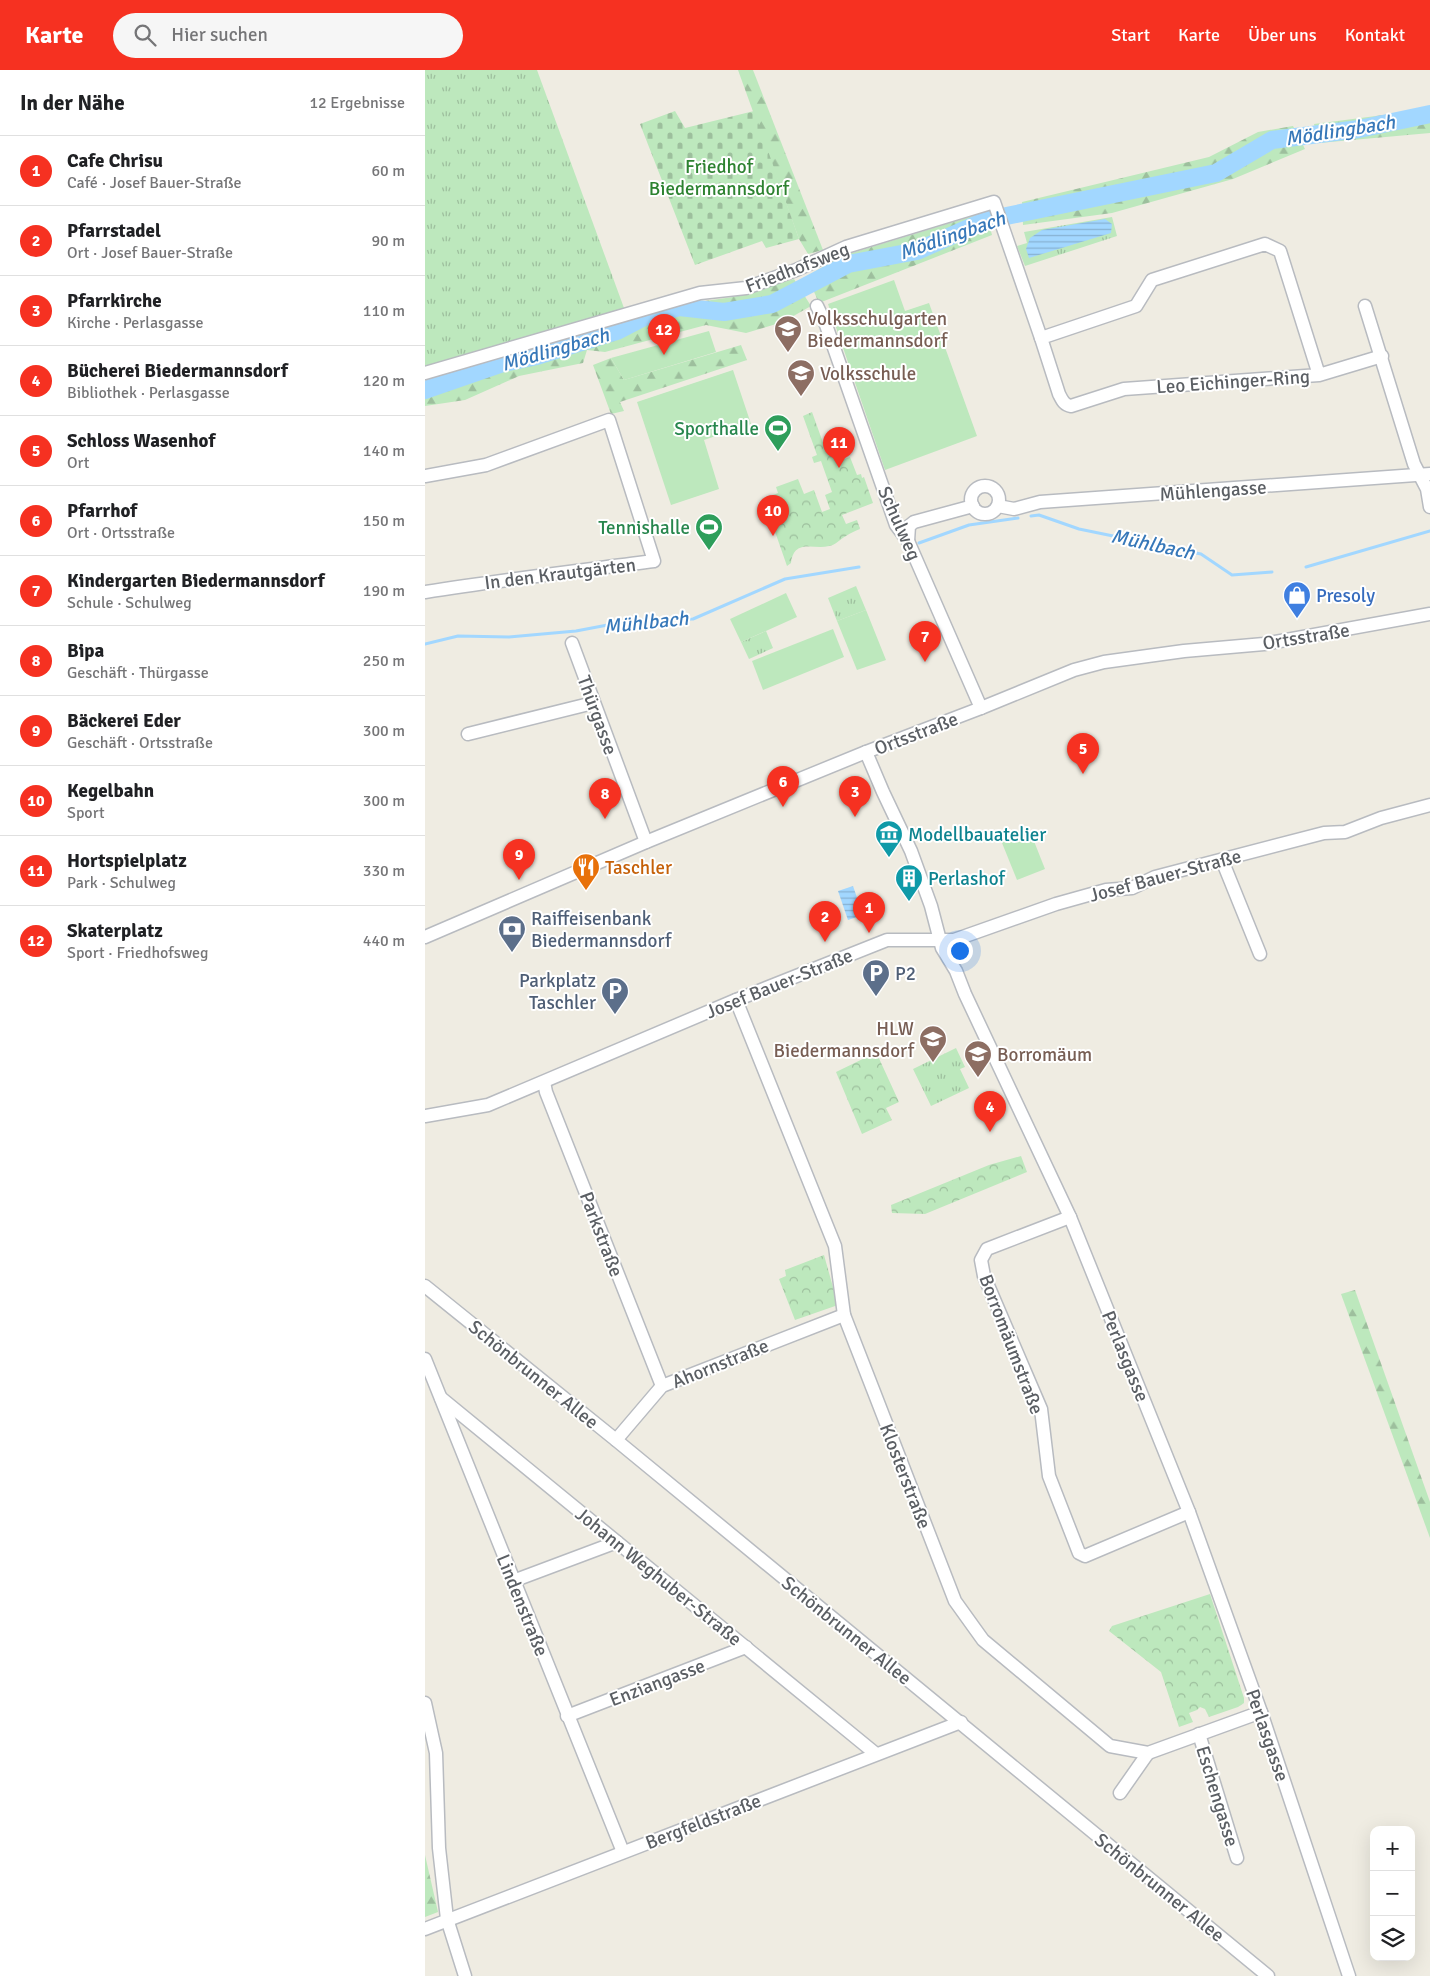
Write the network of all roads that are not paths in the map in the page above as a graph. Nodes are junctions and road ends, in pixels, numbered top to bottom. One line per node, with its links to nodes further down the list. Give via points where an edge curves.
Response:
1 (996, 207): 4 (street, Leo Eichinger-Ring); 6 (street, Friedhofsweg, via 847,247 747,288 700,293)
2 (817, 306): 13 (street, Schulweg, via 896,525)
3 (1365, 306): 5 (street)
4 (1041, 338): 7 (street, Leo Eichinger-Ring, via 1059,394 1067,406 1124,389); 7 (street, Leo Eichinger-Ring, via 1136,306 1152,280 1265,244 1280,251)
5 (1382, 356): 7 (street); 8 (street, via 1414,464)
6 (425, 374)
7 (1319, 375)
8 (1425, 474): 11 (street, Mühlengasse, via 1040,502 1014,509); 12 (street)
9 (425, 476): 14 (street, In den Krautgärten, via 486,464 609,420 654,561)
10 (973, 506): 11 (street, Mühlengasse, via 987,514); 11 (street, via 973,493 984,486 997,492); 13 (street, Mühlengasse, via 914,522 909,526)
11 (998, 506)
12 (1430, 507)
13 (910, 545): 18 (street, Schulweg)
14 (425, 592)
15 (1430, 614): 18 (street, Ortsstraße, via 1264,644 1104,662 1074,670)
16 (573, 643): 17 (street, Thürgasse)
17 (593, 703): 19 (street); 22 (street, Thürgasse)
18 (981, 708): 20 (street, Ortsstraße)
19 (468, 734)
20 (866, 752): 22 (street, Ortsstraße); 25 (street, Perlasgasse, via 911,851)
21 (1430, 805): 23 (street, Josef Bauer-Straße, via 1345,832 1324,833)
22 (646, 842): 24 (street, Ortsstraße)
23 (1222, 860): 25 (street, Josef Bauer-Straße, via 1155,877 1132,888 1106,890 1056,904 954,940); 26 (street)
24 (425, 937)
25 (940, 941): 27 (street, Josef Bauer-Straße, via 887,940); 30 (street, Perlasgasse)
26 (1260, 954)
27 (736, 1000): 28 (street, Josef Bauer-Straße); 32 (street, Klosterstraße, via 835,1246)
28 (544, 1082): 29 (street, Josef Bauer-Straße, via 488,1105); 34 (street, Parkstraße)
29 (425, 1116)
30 (1070, 1217): 37 (street, Perlasgasse); 37 (street, Borromäumstraße, via 987,1250 981,1260 984,1276 1041,1409 1049,1476 1079,1553 1085,1556)
31 (425, 1286): 36 (street, Schönbrunner Allee)
32 (844, 1314): 34 (street, Ahornstraße); 46 (street, Klosterstraße, via 955,1602 983,1640 1110,1746)
33 (425, 1359): 35 (street, Lindenstraße)
34 (662, 1386): 36 (street, Ahornstraße)
35 (441, 1398): 38 (street, Johann Weghuber-Straße); 39 (street, Lindenstraße)
36 (616, 1440): 44 (street, Schönbrunner Allee)
37 (1189, 1512): 42 (street, Perlasgasse)
38 (617, 1542): 39 (street); 40 (street, Johann Weghuber-Straße)
39 (513, 1580): 43 (street, Lindenstraße)
40 (746, 1648): 43 (street, Enziangasse); 47 (street, Johann Weghuber-Straße)
41 (425, 1703): 51 (street, via 436,1752 439,1848)
42 (1261, 1712): 45 (street); 55 (street, Perlasgasse)
43 (567, 1716): 49 (street, Lindenstraße)
44 (961, 1722): 47 (street, Bergfeldstraße); 54 (street, Schönbrunner Allee)
45 (1199, 1734): 46 (street); 50 (street, Eschengasse)
46 (1148, 1753): 48 (street)
47 (876, 1754): 49 (street, Bergfeldstraße)
48 (1120, 1793)
49 (623, 1852): 51 (street, Bergfeldstraße)
50 (1237, 1858)
51 (447, 1920): 52 (street, Bergfeldstraße); 53 (street)
52 (425, 1929)
53 (465, 1976)
54 (1268, 1976)
55 (1349, 1976)

